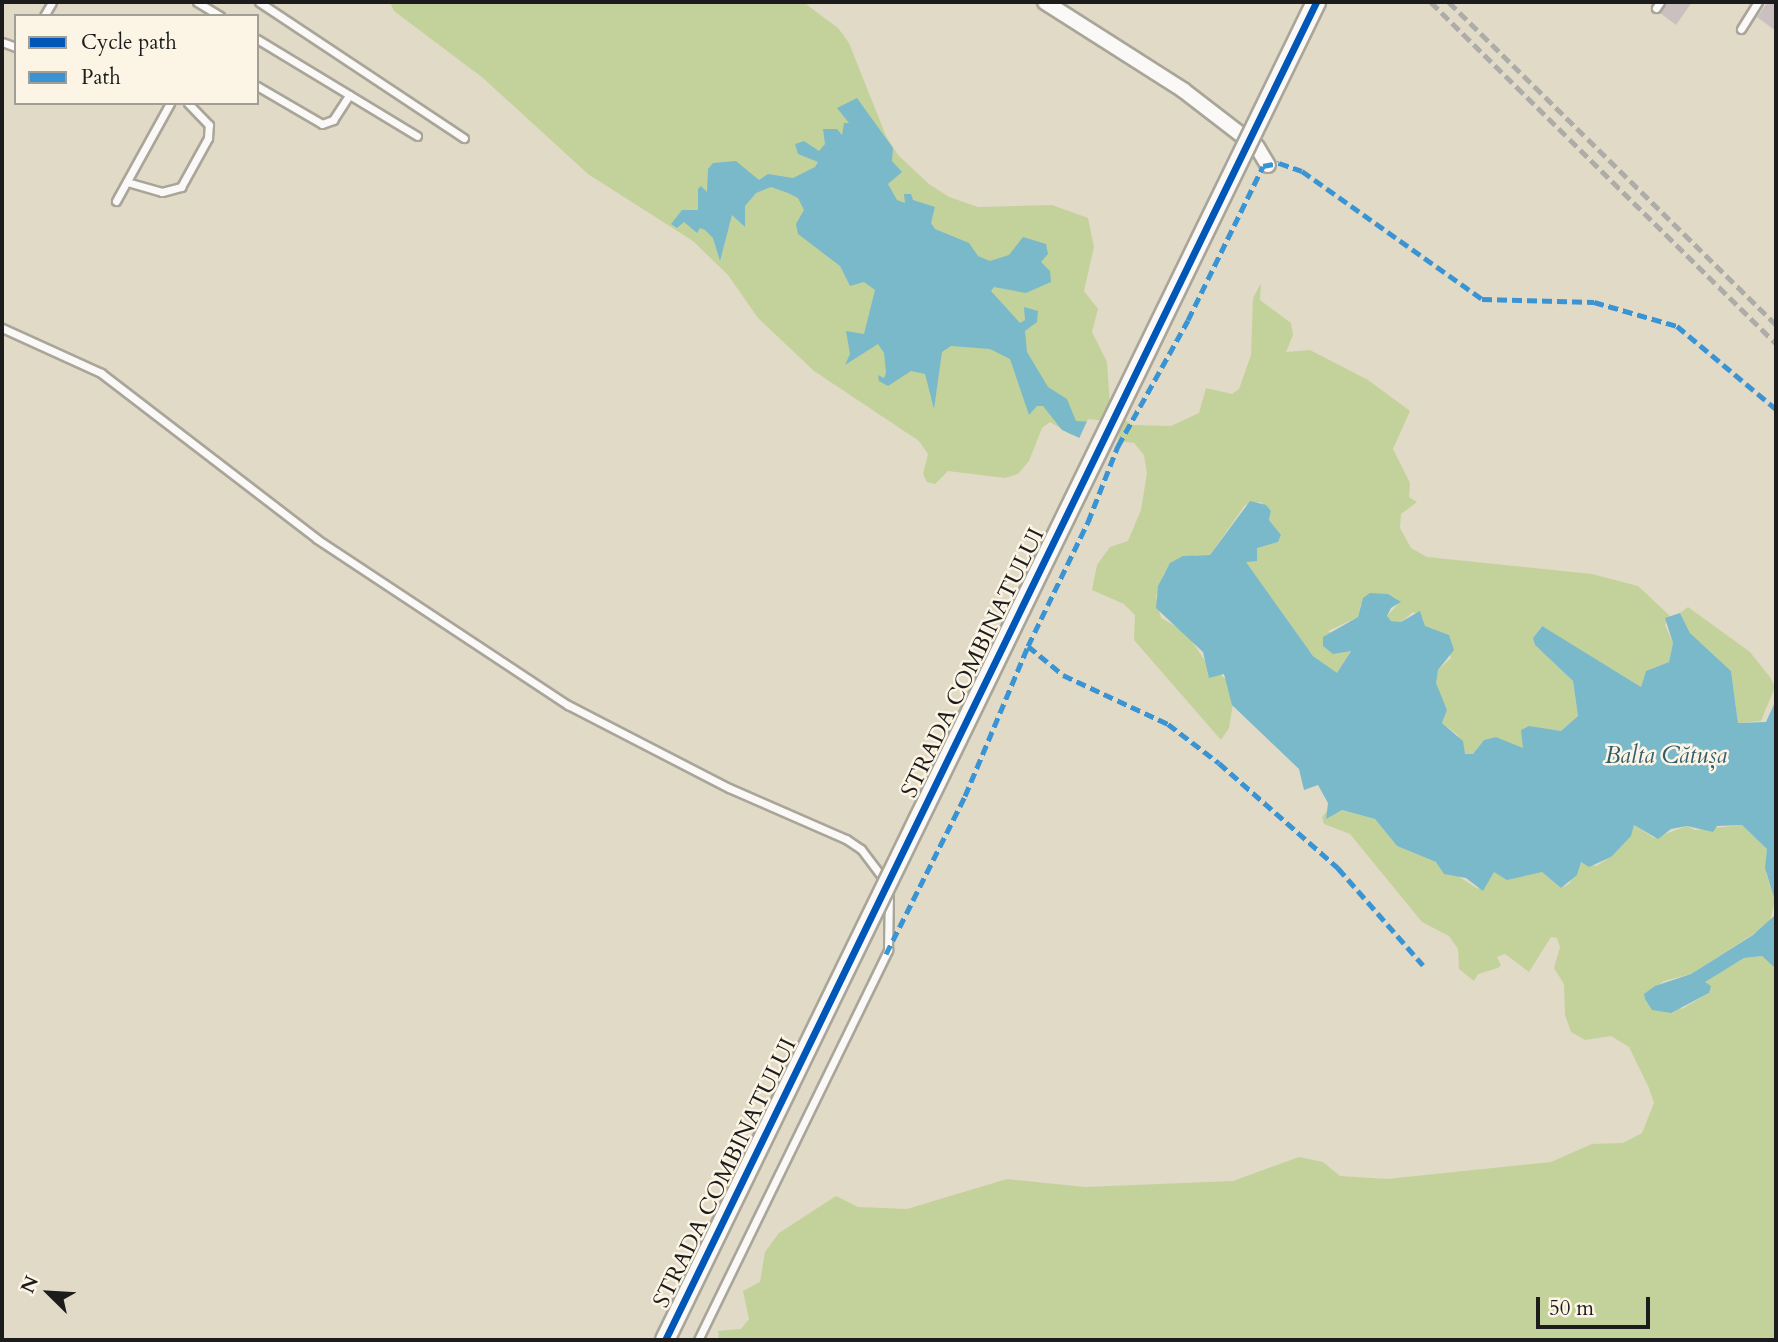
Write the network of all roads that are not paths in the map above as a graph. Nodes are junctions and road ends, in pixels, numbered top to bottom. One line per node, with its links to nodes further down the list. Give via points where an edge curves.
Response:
1 (197, 2): 6 (lane)
2 (260, 2): 14 (lane)
3 (1045, 2): 15 (street, via 1183,90 1257,147)
4 (1316, 2): 19 (street, STRADA COMBINATULUI, bridge)
5 (1758, 2): 7 (lane)
6 (216, 14)
7 (1741, 29)
8 (259, 40): 10 (lane)
9 (259, 87): 10 (lane, via 322,124 333,120)
10 (349, 95): 13 (lane)
11 (169, 105): 16 (lane)
12 (190, 105): 16 (lane, via 209,125 208,138 181,187 162,192)
13 (416, 136)
14 (464, 138)
15 (1268, 165)
16 (127, 182): 17 (lane)
17 (116, 201)
18 (2, 328): 20 (lane, via 101,373 317,539 568,705 729,788 846,839 890,887 888,950)
19 (665, 1340)
20 (698, 1340)

